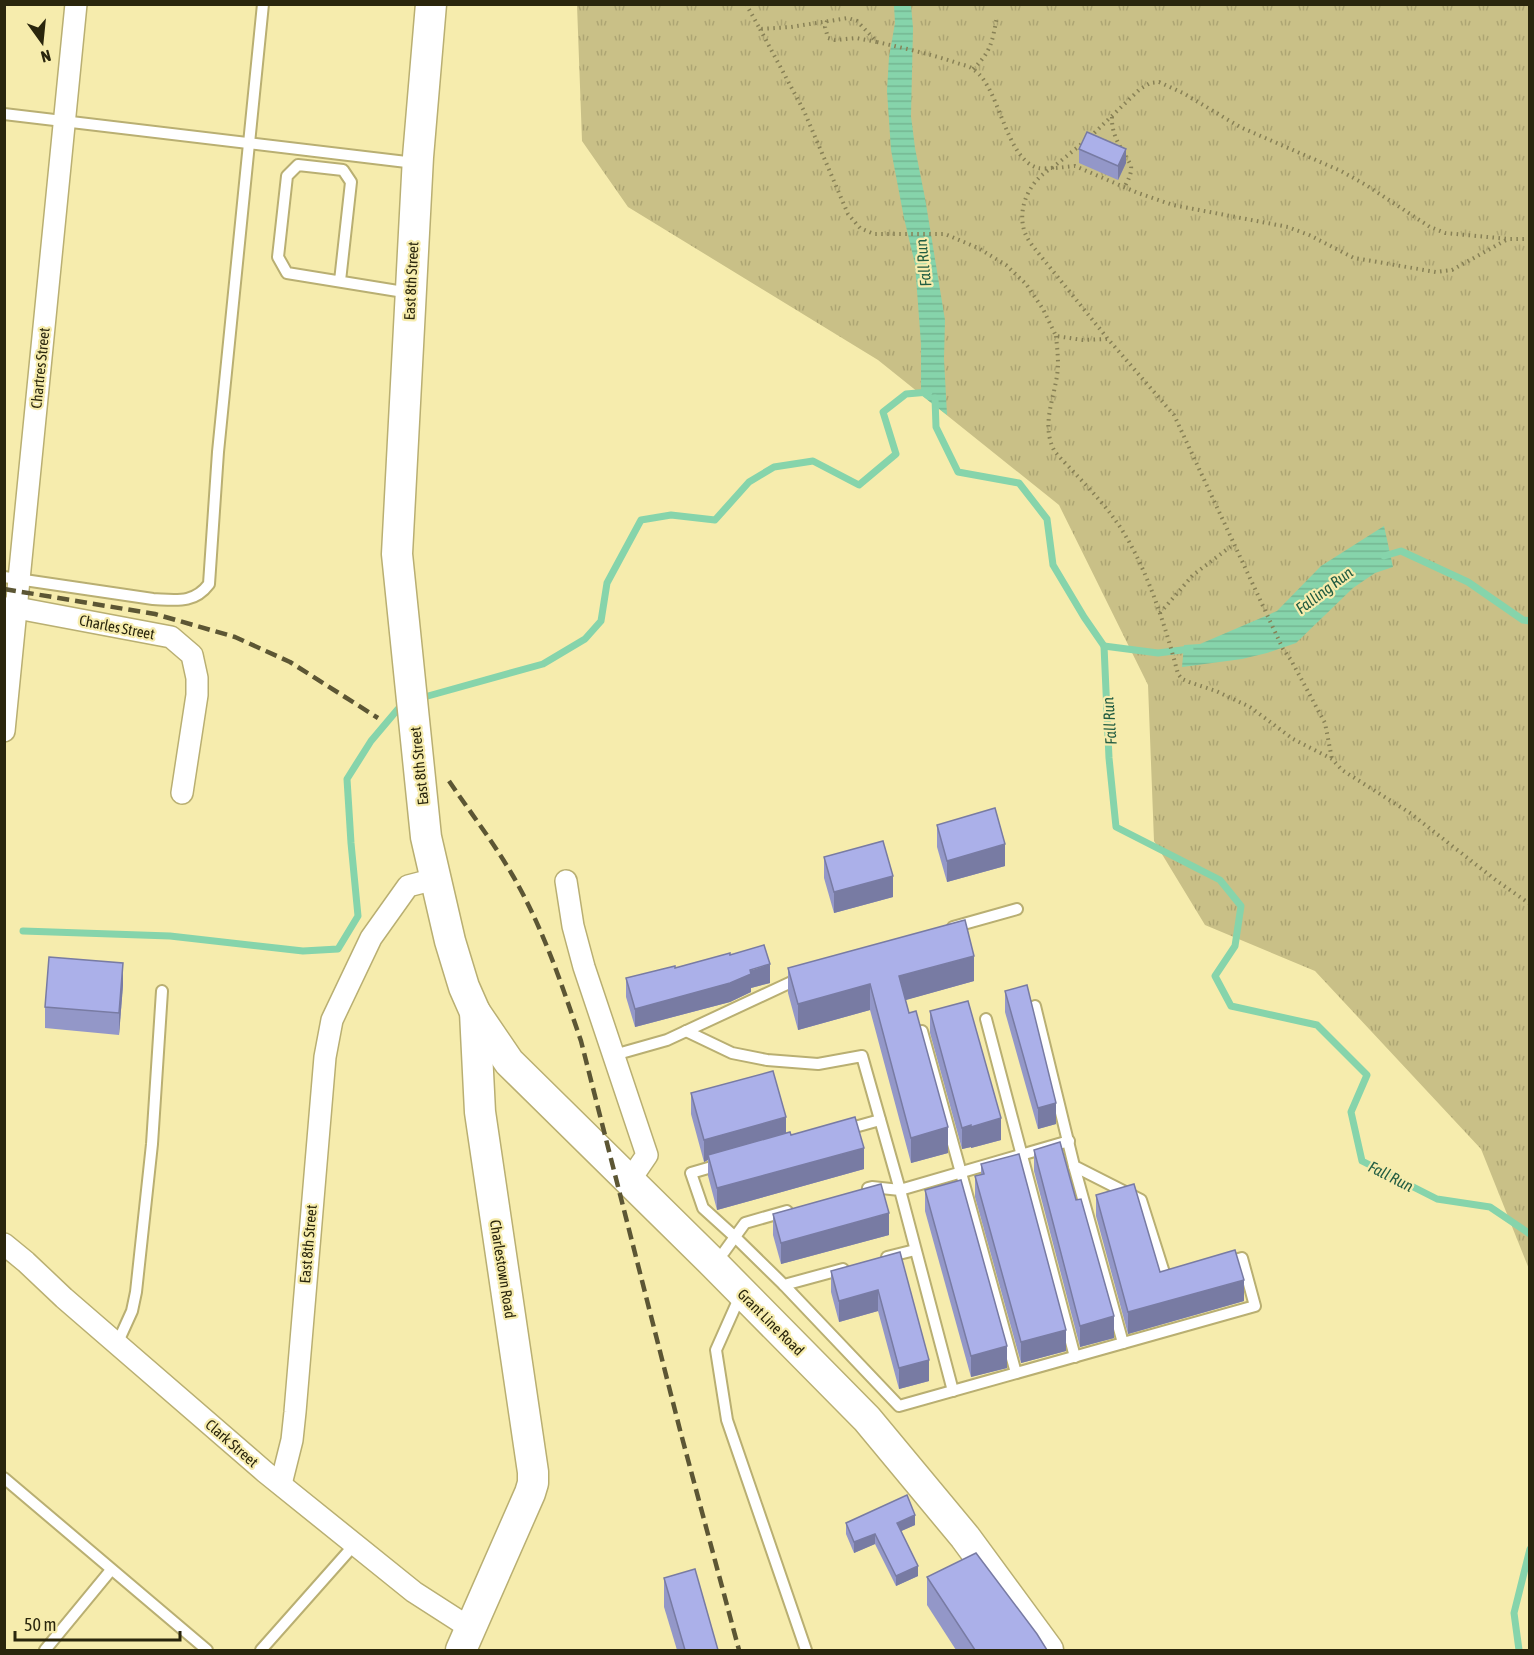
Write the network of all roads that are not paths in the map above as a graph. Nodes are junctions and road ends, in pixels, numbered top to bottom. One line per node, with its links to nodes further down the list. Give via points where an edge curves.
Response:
1 (76, 4): 5 (street, Chartres Street)
2 (263, 4): 6 (lane)
3 (431, 4): 7 (street, East 8th Street)
4 (4, 114): 5 (lane)
5 (65, 122): 6 (lane); 10 (street, Chartres Street)
6 (250, 142): 7 (lane); 10 (lane, via 218,452 209,584 191,599 172,600)
7 (417, 163): 9 (street, East 8th Street)
8 (340, 281): 8 (lane, via 287,273 278,257 287,176 298,165 343,170 351,182); 9 (lane)
9 (410, 293): 14 (street, East 8th Street, via 397,554 426,837)
10 (12, 578): 11 (street, Chartres Street)
11 (11, 608): 12 (street, Chartres Street); 13 (street, Charles Street, via 171,637 192,655 197,695)
12 (4, 731)
13 (182, 793)
14 (435, 879): 21 (street, Charlestown Road, via 459,972); 53 (street, East 8th Street, via 408,886 371,938 332,1020 325,1057 292,1440)
15 (566, 881): 25 (street, via 584,967)
16 (1017, 909): 17 (lane)
17 (938, 931)
18 (812, 973): 23 (lane)
19 (162, 991): 48 (lane, via 152,1144 136,1292)
20 (1035, 1006): 28 (lane)
21 (475, 1012): 33 (street, Grant Line Road, via 509,1062); 56 (street, Charlestown Road, via 480,1112 533,1483)
22 (986, 1019): 29 (lane)
23 (686, 1031): 25 (lane); 26 (lane, via 732,1053 767,1060 818,1064 862,1056)
24 (922, 1031): 32 (lane)
25 (614, 1055): 33 (street, via 647,1155)
26 (880, 1120): 27 (lane); 35 (lane)
27 (835, 1132)
28 (1069, 1141): 29 (lane); 31 (lane)
29 (1021, 1155): 32 (lane); 49 (lane)
30 (735, 1160): 37 (lane, via 690,1173 703,1209)
31 (1074, 1166): 44 (lane, via 1141,1200 1166,1279); 47 (lane)
32 (960, 1172): 35 (lane); 50 (lane)
33 (630, 1180): 41 (street, Grant Line Road)
34 (861, 1190): 35 (lane)
35 (900, 1190): 39 (lane)
36 (798, 1208): 37 (lane, via 745,1223)
37 (735, 1237): 41 (lane); 45 (lane)
38 (4, 1244): 48 (street, Clark Street)
39 (915, 1250): 40 (lane); 51 (lane)
40 (872, 1261)
41 (713, 1263): 46 (street, Grant Line Road)
42 (850, 1267): 45 (lane)
43 (1209, 1267): 47 (lane, via 1242,1258 1255,1306)
44 (1176, 1276)
45 (784, 1285): 51 (lane, via 899,1406)
46 (742, 1293): 60 (lane, via 716,1350 727,1420); 61 (street, Grant Line Road, via 867,1419 988,1567)
47 (1123, 1343): 49 (lane)
48 (117, 1344): 53 (street, Clark Street)
49 (1075, 1357): 50 (lane)
50 (1016, 1373): 51 (lane)
51 (953, 1391)
52 (4, 1478): 55 (lane)
53 (281, 1484): 54 (street, Clark Street)
54 (355, 1544): 56 (street, Clark Street); 59 (lane)
55 (111, 1570): 57 (lane); 58 (lane)
56 (466, 1639)
57 (45, 1650)
58 (207, 1650)
59 (261, 1650)
60 (806, 1650)
61 (1048, 1650)

